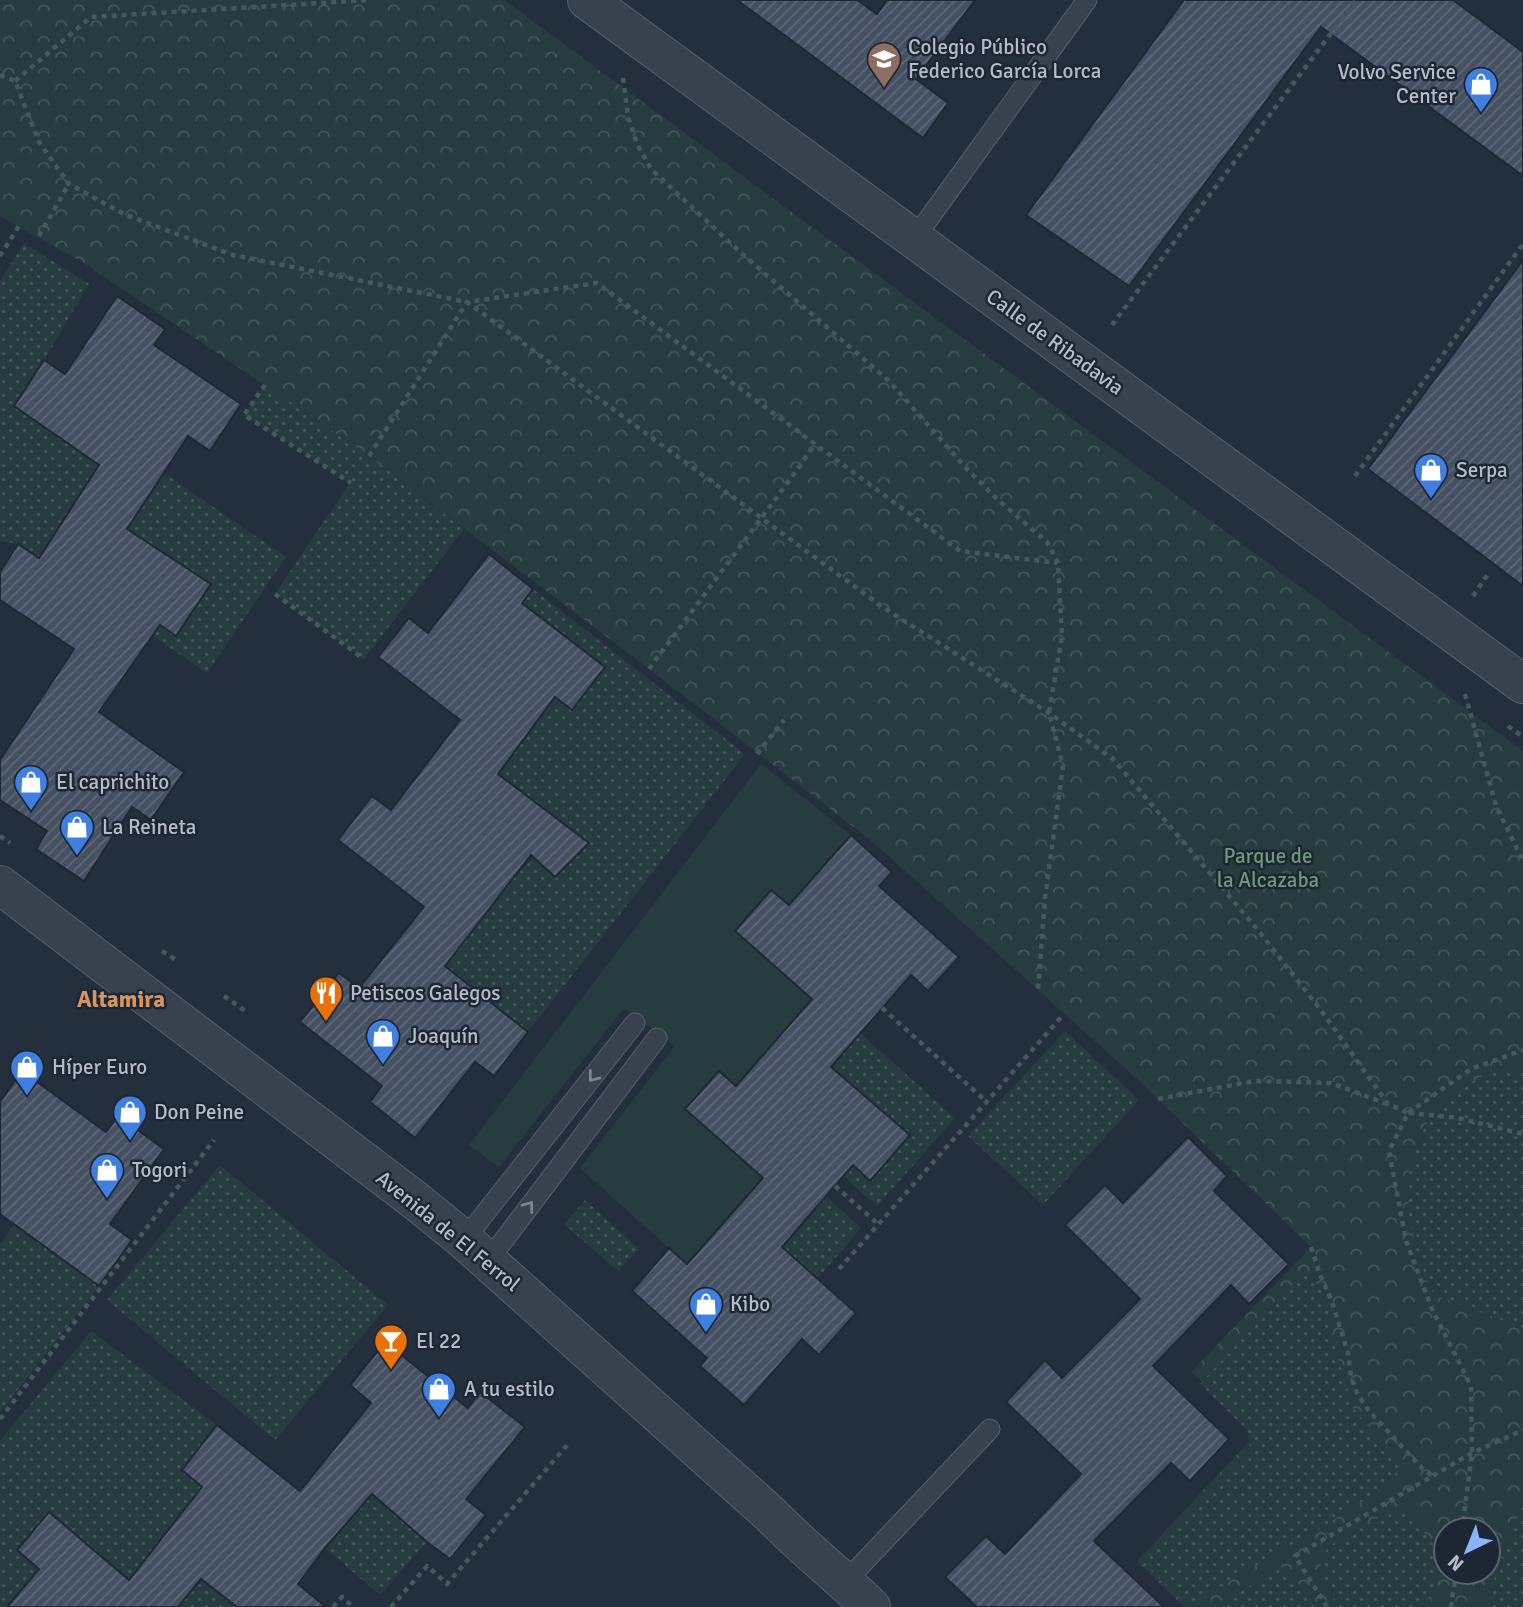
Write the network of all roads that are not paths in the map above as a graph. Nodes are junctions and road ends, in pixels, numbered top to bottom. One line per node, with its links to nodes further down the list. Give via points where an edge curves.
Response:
1 (587, 0): 3 (street, Calle de Ribadavia)
2 (1087, 0): 3 (lane)
3 (914, 239): 4 (street, Calle de Ribadavia)
4 (1523, 684)
5 (0, 885): 8 (street, Avenida de El Ferrol)
6 (635, 1023): 8 (lane, one-way to 8)
7 (657, 1038): 8 (lane, one-way to 7)
8 (476, 1251): 10 (street, Avenida de El Ferrol)
9 (990, 1429): 10 (lane)
10 (858, 1594)

